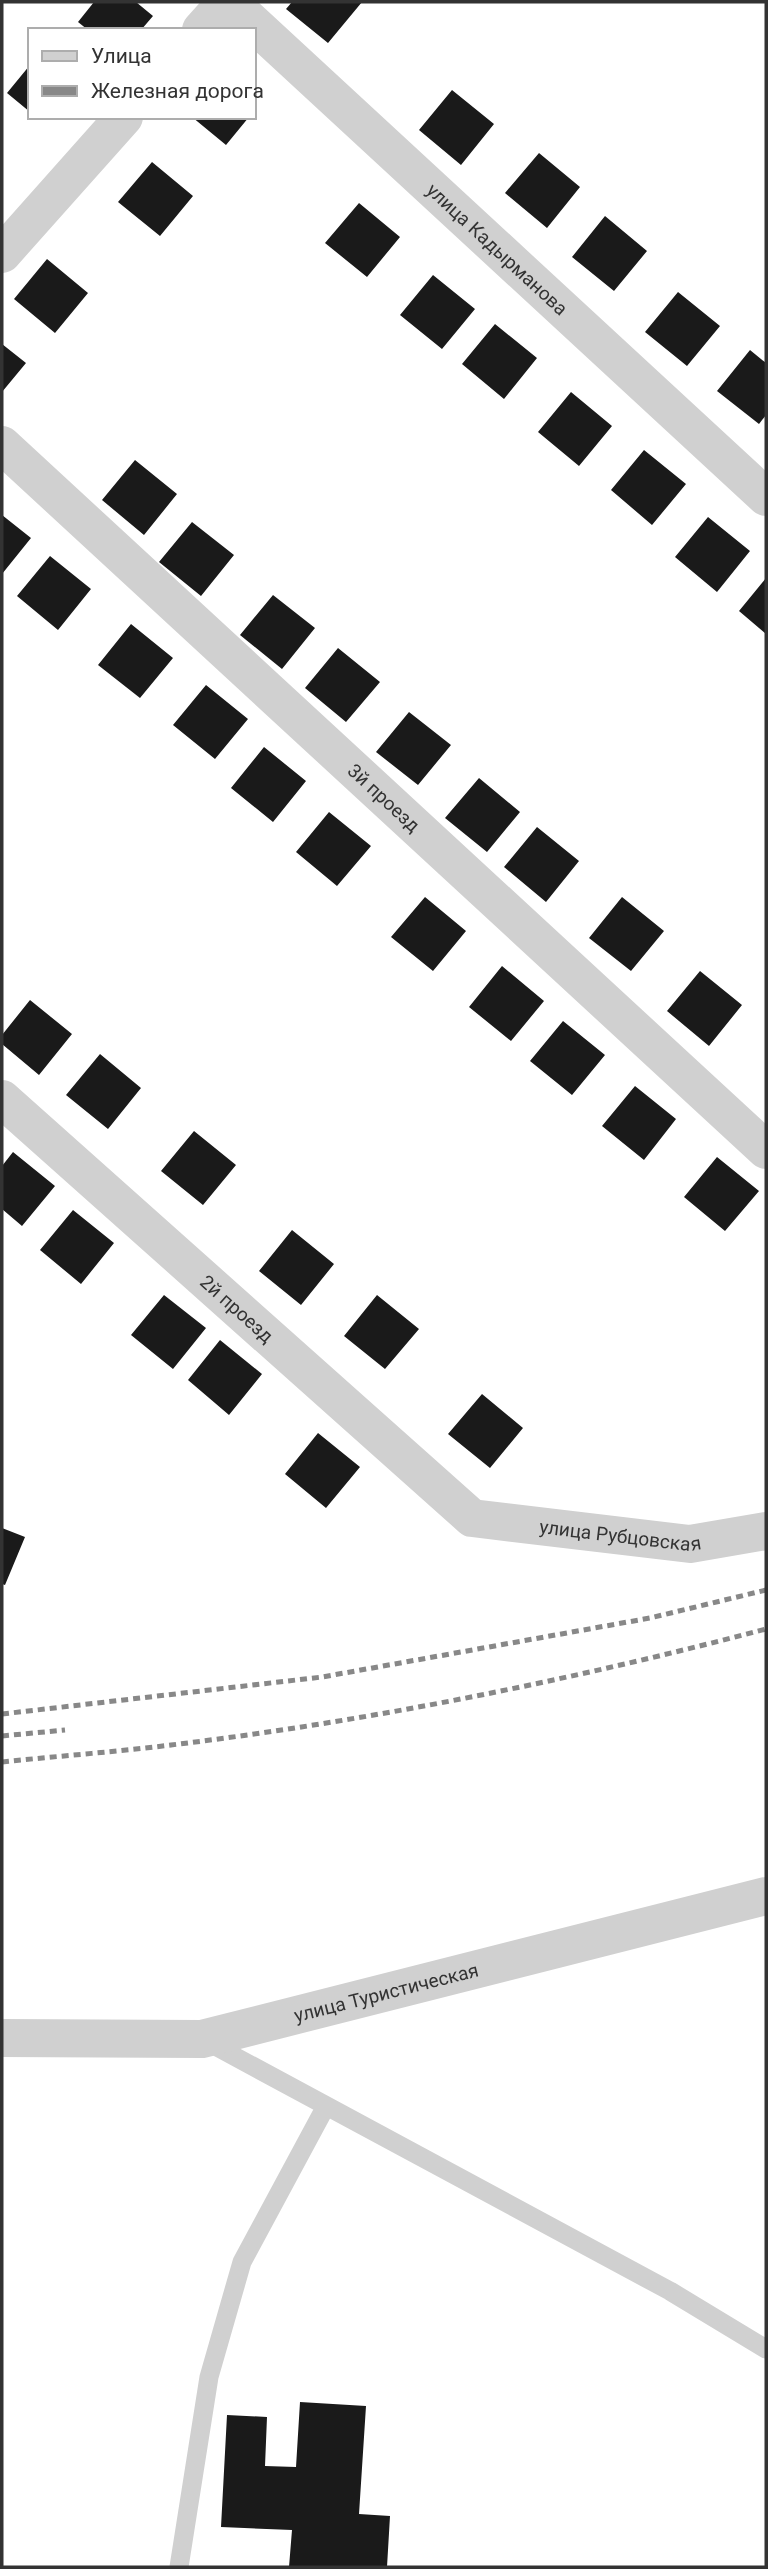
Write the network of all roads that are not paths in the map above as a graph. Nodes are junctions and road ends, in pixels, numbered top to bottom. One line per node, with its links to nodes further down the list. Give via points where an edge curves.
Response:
1 (228, 2): 2 (street); 6 (street, улица Кадырманова)
2 (203, 28)
3 (122, 119): 4 (street)
4 (2, 254)
5 (2, 445): 8 (street, 3й проезд)
6 (766, 497)
7 (2, 1099): 9 (street, 2й проезд)
8 (766, 1150)
9 (472, 1518): 10 (street, улица Рубцовская, via 690,1545)
10 (766, 1531)
11 (766, 1896): 13 (street, улица Туристическая)
12 (2, 2038): 13 (street, улица Туристическая)
13 (202, 2039): 14 (lane)
14 (326, 2106): 15 (lane, via 670,2291); 16 (lane, via 242,2262 209,2377)
15 (766, 2349)
16 (179, 2567)

